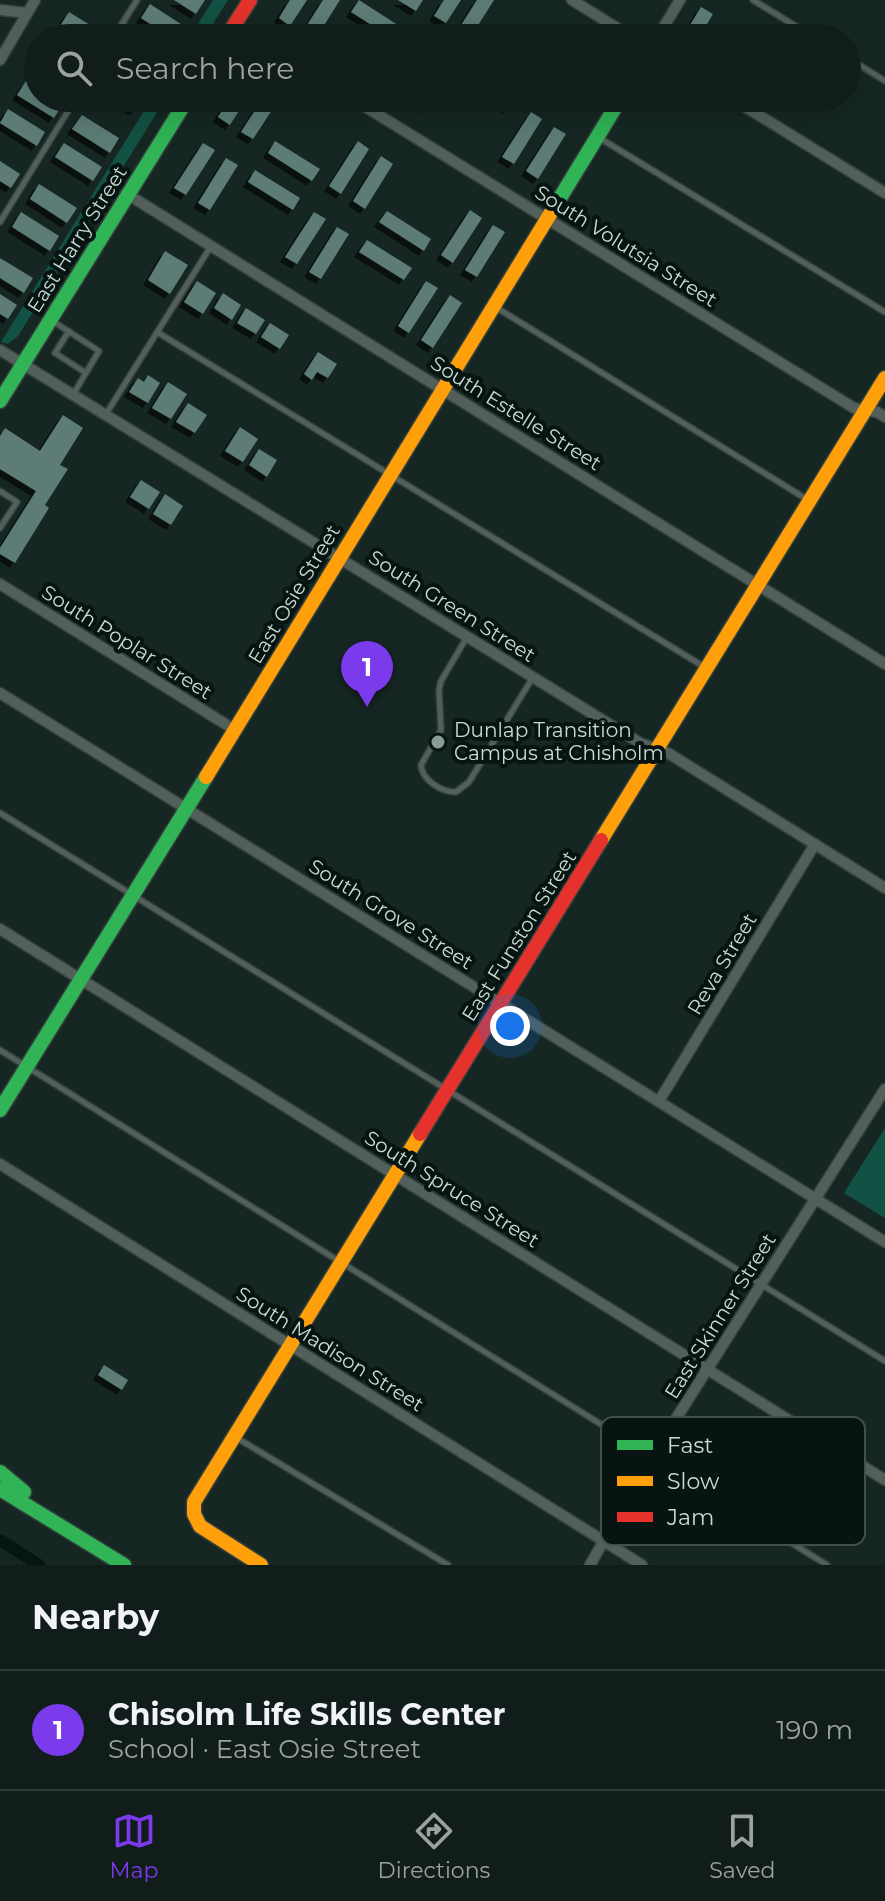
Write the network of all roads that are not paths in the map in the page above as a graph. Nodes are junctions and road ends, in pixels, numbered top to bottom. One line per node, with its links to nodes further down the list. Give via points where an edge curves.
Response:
1 (35, 0): 8 (street)
2 (137, 0): 9 (lane)
3 (250, 0): 10 (main road)
4 (572, 0): 11 (street)
5 (680, 0): 12 (street)
6 (753, 0): 13 (lane)
7 (0, 10): 8 (street)
8 (27, 13): 14 (street)
9 (122, 24)
10 (235, 24)
11 (611, 24)
12 (665, 24)
13 (792, 24)
14 (0, 60)
15 (861, 66): 16 (lane)
16 (885, 81)
17 (67, 112): 26 (lane)
18 (179, 112): 24 (main road, East Harry Street)
19 (374, 112): 25 (street, South Volutsia Street)
20 (612, 112): 22 (main road, East Osie Street)
21 (754, 112): 23 (street)
22 (597, 136): 25 (main road, East Osie Street); 29 (lane)
23 (885, 193)
24 (127, 194): 27 (street, South Estelle Street); 30 (main road, East Harry Street)
25 (547, 219): 28 (main road, East Osie Street); 40 (street, South Volutsia Street)
26 (0, 222)
27 (211, 245): 32 (lane); 37 (street, South Estelle Street)
28 (493, 306): 37 (main road, East Osie Street); 45 (lane)
29 (885, 312)
30 (50, 319): 31 (lane); 34 (main road, East Harry Street)
31 (69, 331): 35 (lane, via 99,351); 35 (lane, via 55,353)
32 (157, 332): 41 (lane); 43 (lane)
33 (0, 350): 34 (street, South Green Street)
34 (23, 364): 38 (street, South Green Street); 39 (main road, East Harry Street)
35 (86, 373): 38 (lane)
36 (885, 378): 40 (main road, East Funston Street)
37 (442, 389): 43 (main road, East Osie Street); 49 (street, South Estelle Street)
38 (73, 395): 41 (street, South Green Street)
39 (0, 401)
40 (865, 410): 42 (street, South Volutsia Street); 45 (main road, East Funston Street)
41 (106, 415): 47 (street, South Green Street)
42 (885, 417)
43 (390, 475): 47 (main road, East Osie Street); 52 (lane)
44 (0, 491): 46 (lane, via 17,502)
45 (809, 500): 49 (main road, East Funston Street)
46 (0, 528)
47 (340, 557): 50 (street, South Green Street); 55 (main road, East Osie Street)
48 (0, 584): 55 (street, South Poplar Street)
49 (758, 584): 51 (street, South Estelle Street); 52 (main road, East Funston Street)
50 (467, 637): 53 (street, South Green Street); 53 (lane, via 441,681 441,730 421,765 425,777 443,790 456,792 469,782)
51 (885, 664)
52 (706, 668): 56 (main road, East Funston Street)
53 (533, 677): 56 (street, South Green Street)
54 (0, 693): 57 (street, South Grove Street)
55 (235, 730): 57 (main road, East Osie Street)
56 (657, 749): 59 (street, South Green Street); 64 (main road, East Funston Street)
57 (186, 808): 61 (main road, East Osie Street); 64 (street, South Grove Street)
58 (0, 813): 61 (lane)
59 (815, 844): 60 (street, South Green Street); 69 (street, Reva Street)
60 (885, 888)
61 (132, 895): 63 (main road, East Osie Street); 68 (lane)
62 (0, 929): 63 (street, South Spruce Street)
63 (81, 979): 66 (main road, East Osie Street); 72 (street, South Spruce Street)
64 (501, 1004): 68 (main road, East Funston Street); 69 (street, South Grove Street)
65 (0, 1050): 66 (lane)
66 (27, 1067): 70 (main road, East Osie Street); 75 (lane)
67 (885, 1089): 73 (street, East Skinner Street)
68 (447, 1090): 72 (main road, East Funston Street); 76 (lane)
69 (659, 1101): 73 (street, South Grove Street)
70 (0, 1110)
71 (0, 1164): 77 (street, South Madison Street)
72 (395, 1174): 75 (main road, East Funston Street); 79 (street, South Spruce Street)
73 (815, 1198): 74 (street, South Grove Street); 76 (street, East Skinner Street)
74 (885, 1242)
75 (340, 1263): 77 (main road, East Funston Street); 82 (lane)
76 (761, 1285): 78 (lane); 79 (street, East Skinner Street)
77 (289, 1345): 83 (main road, East Funston Street); 88 (street, South Madison Street)
78 (885, 1361)
79 (709, 1370): 80 (street, East Skinner Street); 81 (street, South Spruce Street)
80 (678, 1417)
81 (784, 1417)
82 (601, 1427)
83 (235, 1436): 94 (main road, East Funston Street, via 194,1502 195,1518); 95 (lane)
84 (865, 1468): 86 (street, South Spruce Street)
85 (0, 1472): 89 (main road)
86 (885, 1480)
87 (0, 1489): 89 (main road)
88 (601, 1540)
89 (89, 1543): 93 (main road)
90 (602, 1545): 96 (street, East Skinner Street)
91 (609, 1545): 97 (street, South Madison Street)
92 (794, 1545): 98 (lane)
93 (124, 1565)
94 (261, 1565)
95 (448, 1565)
96 (590, 1565)
97 (642, 1565)
98 (827, 1565)

